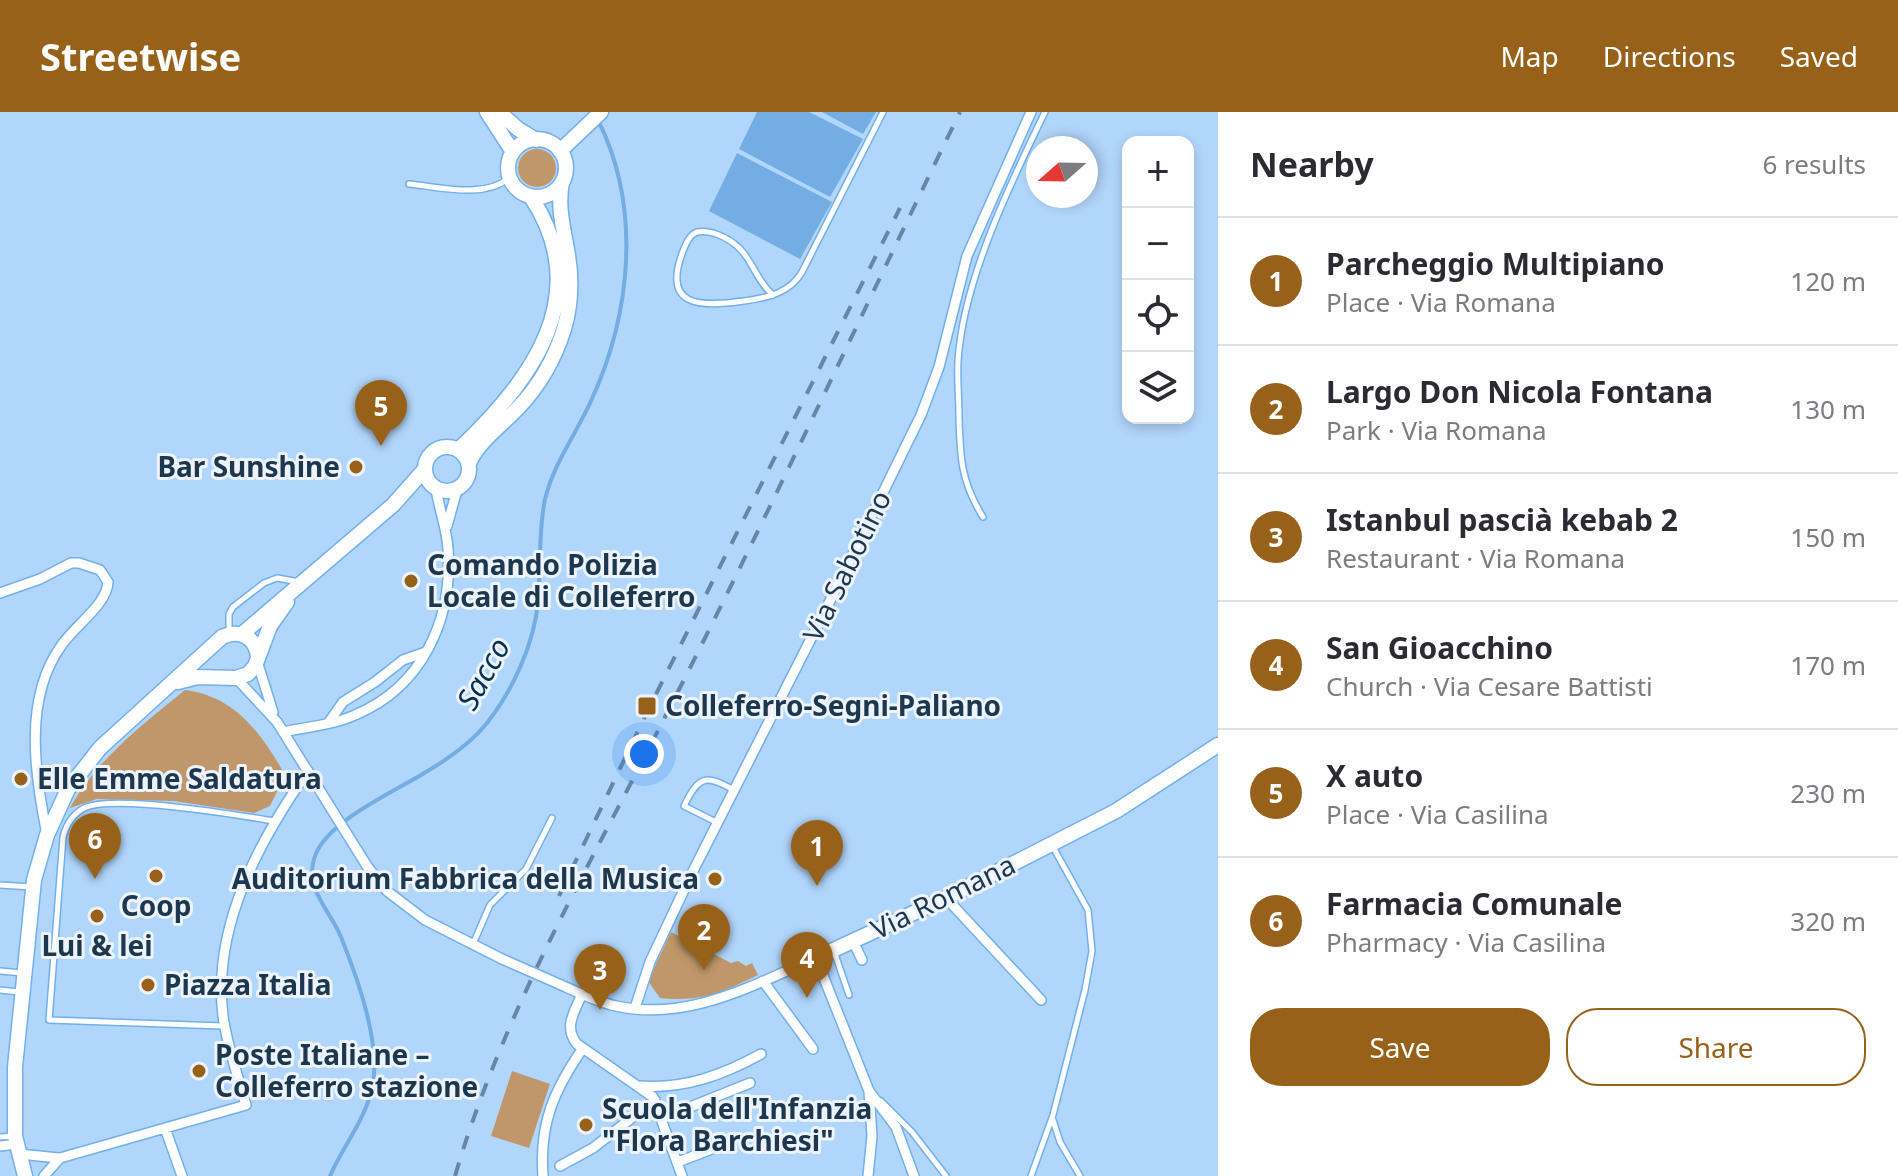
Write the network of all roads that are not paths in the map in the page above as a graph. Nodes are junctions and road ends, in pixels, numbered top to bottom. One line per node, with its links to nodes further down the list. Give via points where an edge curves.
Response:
1 (487, 112): 9 (main road)
2 (499, 112): 7 (main road)
3 (601, 112): 8 (main road)
4 (883, 112): 14 (lane, via 799,278)
5 (1031, 112): 36 (street, Via Sabotino, via 967,256 925,407)
6 (1045, 112): 21 (lane, via 979,264 960,344 961,464)
7 (536, 140): 8 (main road); 9 (main road)
8 (560, 151): 11 (main road, via 565,166)
9 (513, 152): 10 (main road)
10 (509, 178): 12 (lane, via 484,189); 13 (main road)
11 (562, 182): 13 (main road, via 549,195); 16 (main road, via 559,208 571,289 563,333 534,389)
12 (409, 184)
13 (531, 197): 15 (main road, via 555,255 549,330 515,389)
14 (773, 295): 14 (lane, via 715,304 683,296 676,273 690,237 703,232 735,244)
15 (458, 450): 16 (main road); 17 (main road, via 436,450)
16 (469, 463): 19 (main road, via 466,481)
17 (425, 469): 18 (main road); 20 (main road)
18 (434, 487): 19 (main road); 20 (main road); 22 (street)
19 (457, 490): 22 (street)
20 (393, 505): 23 (main road)
21 (983, 517)
22 (446, 530): 27 (street, via 447,594)
23 (304, 579): 25 (main road); 25 (lane, via 264,583 230,611); 28 (main road, via 274,620)
24 (0, 593): 40 (street, via 71,563 100,570 108,582 104,597 55,655 42,691 36,764)
25 (235, 634): 26 (main road, via 222,637); 28 (main road, via 254,644)
26 (215, 646): 29 (main road, via 215,664); 30 (main road)
27 (426, 652): 32 (street, via 403,660 343,702); 32 (street, via 396,691 358,714)
28 (257, 659): 29 (main road, via 248,674); 31 (street)
29 (232, 677): 30 (main road, via 192,678); 31 (street)
30 (169, 686): 40 (main road, via 92,757 68,789)
31 (277, 722): 33 (street, Via Romana)
32 (329, 722): 33 (street)
33 (283, 732): 35 (street, Via Romana)
34 (1218, 745): 41 (main road, Via Romana, via 1126,805)
35 (308, 771): 38 (street); 46 (street, Via Romana, via 381,885 432,924)
36 (735, 791): 39 (street, Via Sabotino); 39 (lane, via 709,779 695,785 688,797 684,806)
37 (552, 818): 46 (lane, via 526,869 490,905)
38 (274, 821): 59 (street, via 232,920 223,982); 59 (lane, via 102,804 76,813 63,837 49,1020)
39 (718, 823): 58 (street, Via Sabotino, via 653,955)
40 (47, 835): 43 (main road)
41 (1052, 844): 44 (main road, Via Romana); 67 (lane, via 1088,910 1092,942)
42 (0, 885): 43 (lane)
43 (33, 887): 51 (main road)
44 (946, 898): 45 (main road, Via Romana); 57 (street)
45 (853, 941): 47 (main road, Via Romana); 49 (street)
46 (473, 945): 55 (street, Via Romana, bridge)
47 (833, 950): 48 (main road, Via Romana); 56 (lane)
48 (816, 958): 52 (street, Via Romana); 65 (street)
49 (862, 960)
50 (0, 971): 51 (lane)
51 (25, 973): 54 (main road)
52 (763, 981): 58 (street, Via Romana, via 697,1006); 61 (street)
53 (0, 990): 54 (lane)
54 (23, 992): 70 (main road)
55 (582, 994): 58 (street, Via Romana); 60 (street, via 569,1027)
56 (849, 995)
57 (1041, 1000)
58 (635, 1008)
59 (225, 1026): 69 (street, via 246,1105)
60 (583, 1048): 64 (street); 79 (street, via 550,1107)
61 (813, 1049)
62 (761, 1054): 64 (street, via 684,1086)
63 (750, 1083): 68 (street)
64 (641, 1086): 66 (street)
65 (869, 1091): 81 (street); 82 (street, via 898,1132); 83 (lane, via 906,1125)
66 (655, 1100): 68 (street); 75 (street, via 593,1148)
67 (1053, 1115): 84 (lane); 85 (lane, via 1060,1142)
68 (663, 1118): 74 (street)
69 (165, 1128): 73 (street); 78 (street)
70 (13, 1143): 71 (street); 73 (street); 76 (main road)
71 (0, 1146)
72 (717, 1147): 74 (street)
73 (60, 1158): 77 (street)
74 (678, 1162): 80 (street)
75 (560, 1166)
76 (25, 1176)
77 (44, 1176)
78 (182, 1176)
79 (543, 1176)
80 (682, 1176)
81 (868, 1176)
82 (914, 1176)
83 (946, 1176)
84 (1031, 1176)
85 (1080, 1176)

